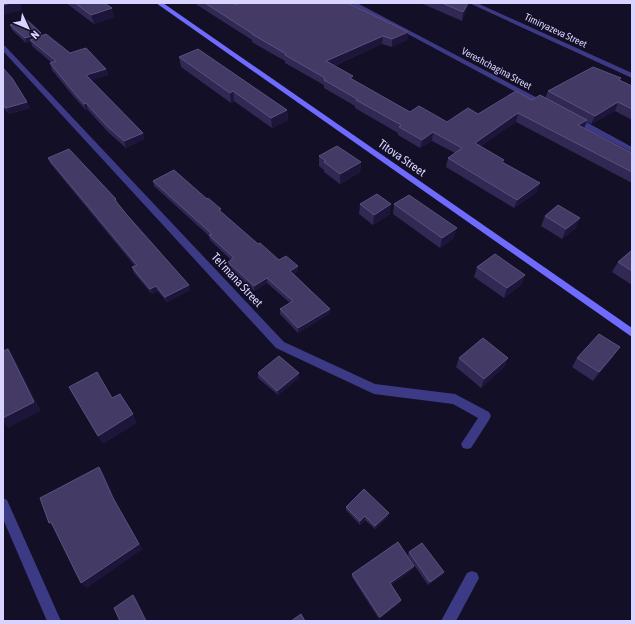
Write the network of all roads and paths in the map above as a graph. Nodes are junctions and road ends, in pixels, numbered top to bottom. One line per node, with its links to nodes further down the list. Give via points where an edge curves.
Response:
1 (159, 3): 9 (main road, Titova Street)
2 (353, 3): 6 (street, Vereshchagina Street)
3 (472, 3): 5 (street, Timiryazeva Street)
4 (3, 47): 10 (street, Tel'mana Street, via 280,345 374,388 455,398 485,416)
5 (632, 76)
6 (555, 110)
7 (569, 117): 8 (street)
8 (632, 150)
9 (632, 333)
10 (467, 444)
11 (3, 504): 13 (street)
12 (472, 578): 14 (street)
13 (54, 621)
14 (448, 621)

